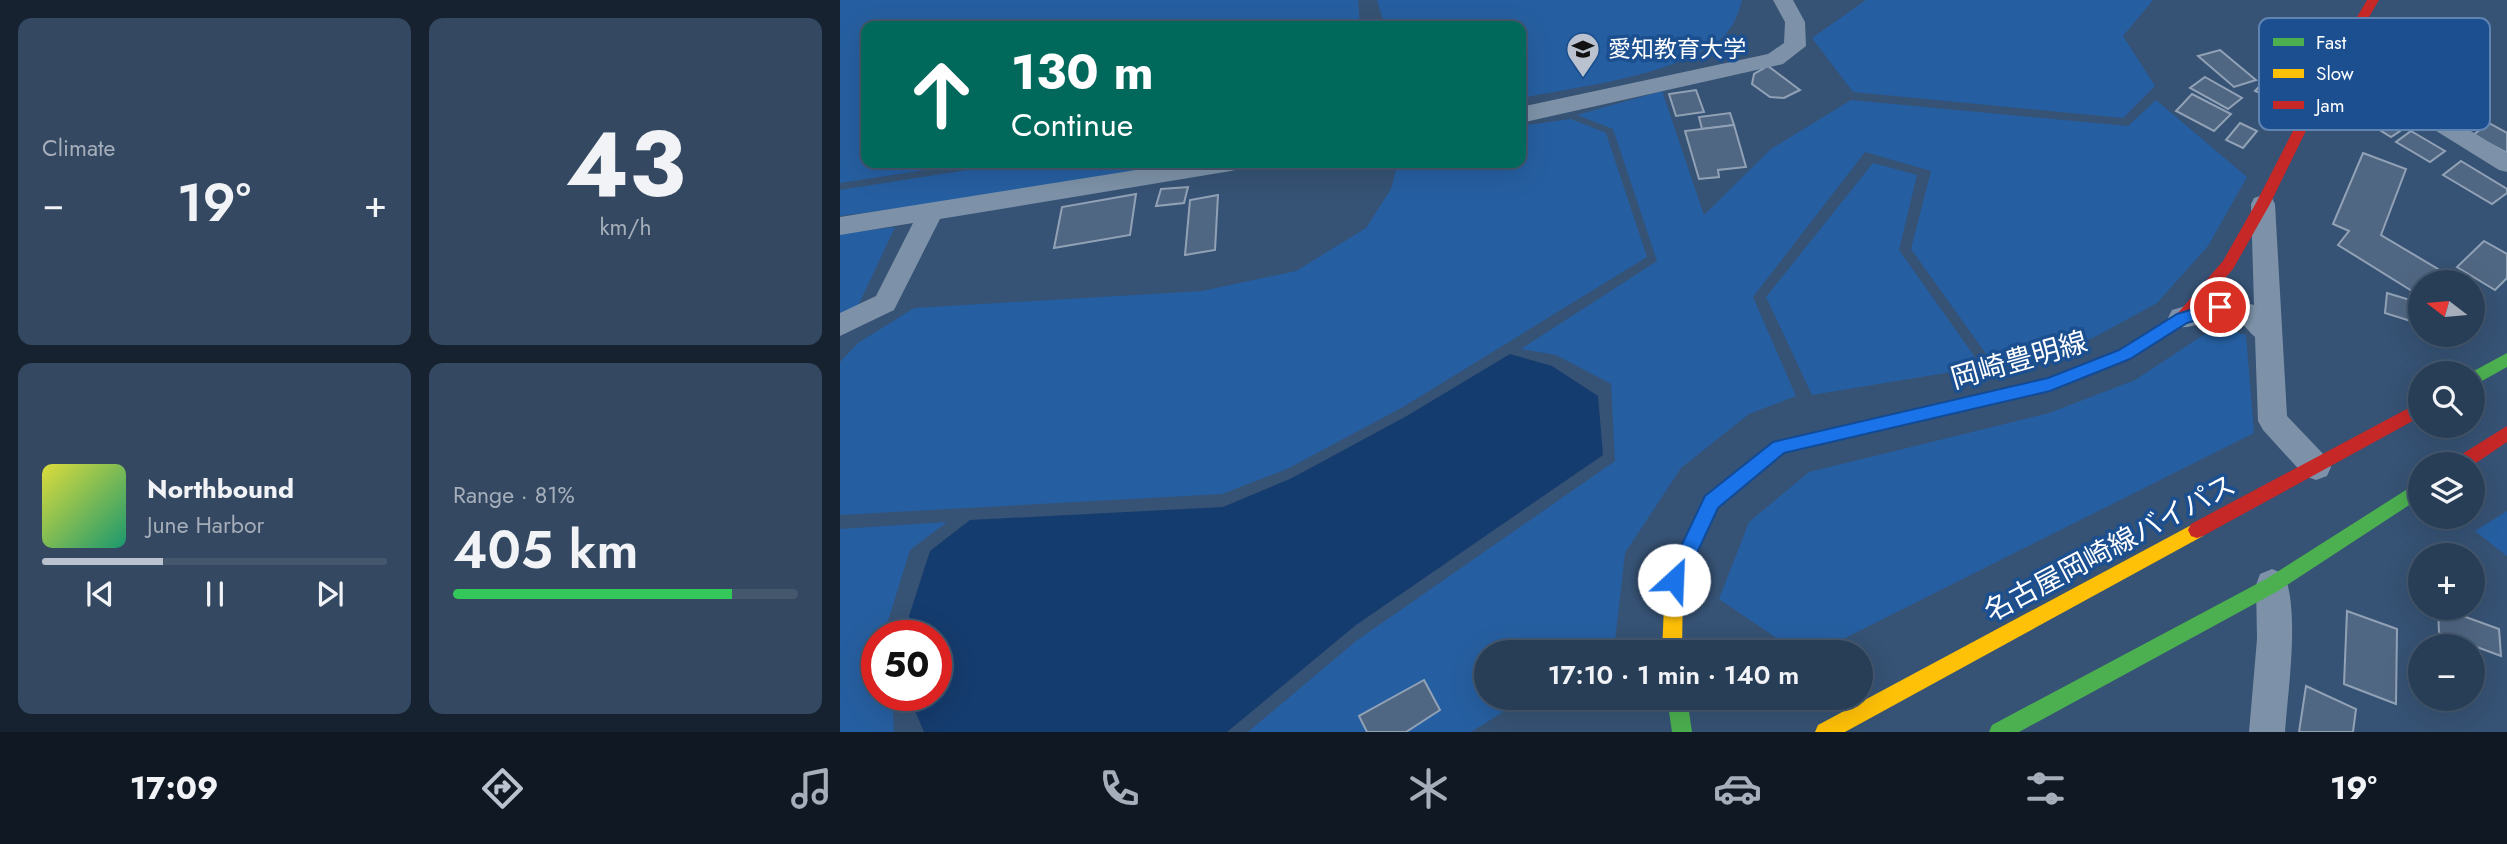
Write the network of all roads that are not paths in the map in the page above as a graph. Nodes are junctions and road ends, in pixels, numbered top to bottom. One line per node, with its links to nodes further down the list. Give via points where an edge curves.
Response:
1 (1783, 0): 4 (street, via 1795,22 1795,46 1775,60)
2 (2373, 0): 3 (main road, 岡崎豊明線)
3 (2363, 18)
4 (1526, 114)
5 (2302, 130): 9 (main road, 岡崎豊明線)
6 (2451, 130): 7 (street)
7 (2507, 164)
8 (1201, 168): 10 (street)
9 (2263, 204): 12 (main road, 岡崎豊明線, via 2228,265); 14 (street)
10 (931, 213): 11 (street); 13 (street, via 885,303)
11 (840, 226)
12 (2182, 318): 14 (street, via 2220,307 2247,313); 23 (main road, 岡崎豊明線, via 2124,355 2050,384 1779,447 1712,502 1674,580)
13 (840, 325)
14 (2268, 332): 20 (street, via 2273,421)
15 (2507, 359): 16 (main road)
16 (2485, 372)
17 (2408, 416): 20 (main road, 名古屋岡崎線バイパス)
18 (2507, 433): 19 (main road)
19 (2478, 452)
20 (2316, 467): 26 (main road, 名古屋岡崎線バイパス)
21 (2408, 497): 22 (main road)
22 (2272, 585): 27 (main road); 28 (street, via 2274,639)
23 (1672, 640)
24 (1679, 710): 25 (main road)
25 (1682, 732)
26 (1825, 732)
27 (1999, 732)
28 (2267, 732)

